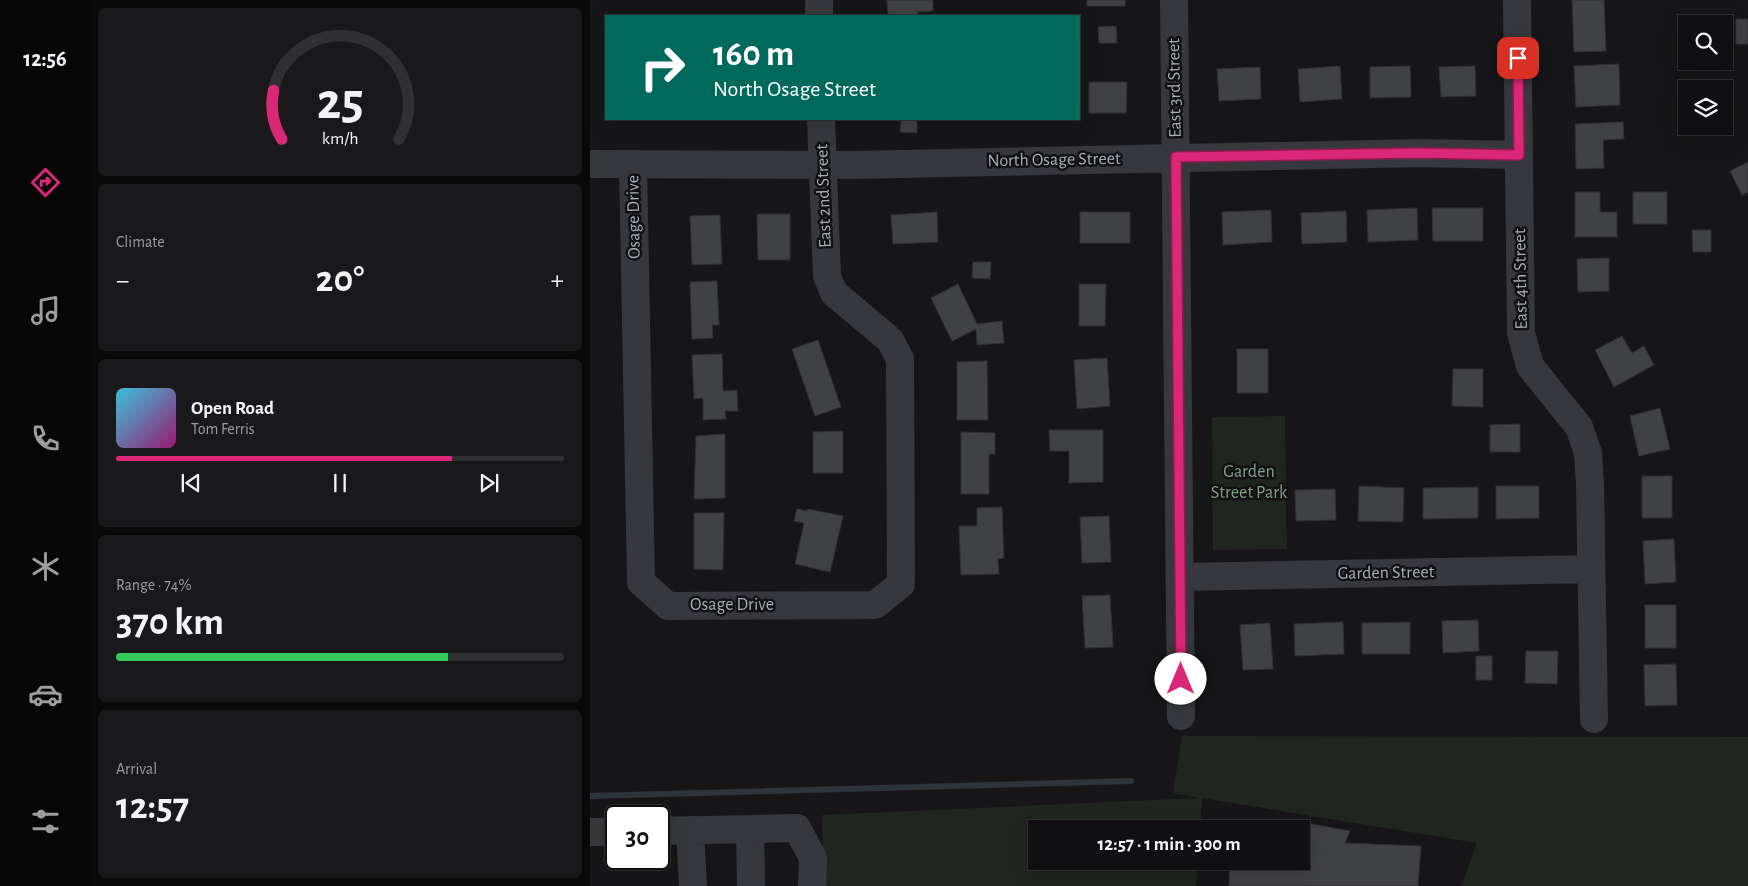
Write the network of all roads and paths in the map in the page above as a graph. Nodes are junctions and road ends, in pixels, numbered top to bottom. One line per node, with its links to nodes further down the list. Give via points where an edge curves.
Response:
1 (819, 0): 4 (street)
2 (1174, 0): 7 (street, East 3rd Street)
3 (1517, 0): 6 (street, East 4th Street)
4 (819, 15)
5 (821, 120): 10 (street, East 2nd Street)
6 (1519, 155): 7 (street, North Osage Street, via 1419,153); 12 (street, East 4th Street, via 1521,333 1530,366 1579,427 1588,453)
7 (1176, 157): 10 (street, North Osage Street); 13 (street, East 3rd Street)
8 (590, 164): 9 (street, North Osage Street)
9 (633, 164): 10 (street, North Osage Street); 11 (street, Osage Drive, via 641,582 668,606 875,605 901,584 900,359 890,340 834,293)
10 (822, 164): 11 (street, East 2nd Street)
11 (827, 272)
12 (1591, 569): 13 (street, Garden Street); 15 (street, East 4th Street)
13 (1180, 577): 14 (street, East 3rd Street)
14 (1181, 716)
15 (1594, 719)
16 (750, 829): 17 (street); 22 (street); 23 (street, via 797,828 813,858)
17 (690, 830): 18 (street); 21 (street)
18 (670, 831)
19 (590, 832): 20 (street)
20 (605, 832)
21 (693, 886)
22 (751, 886)
23 (812, 886)

